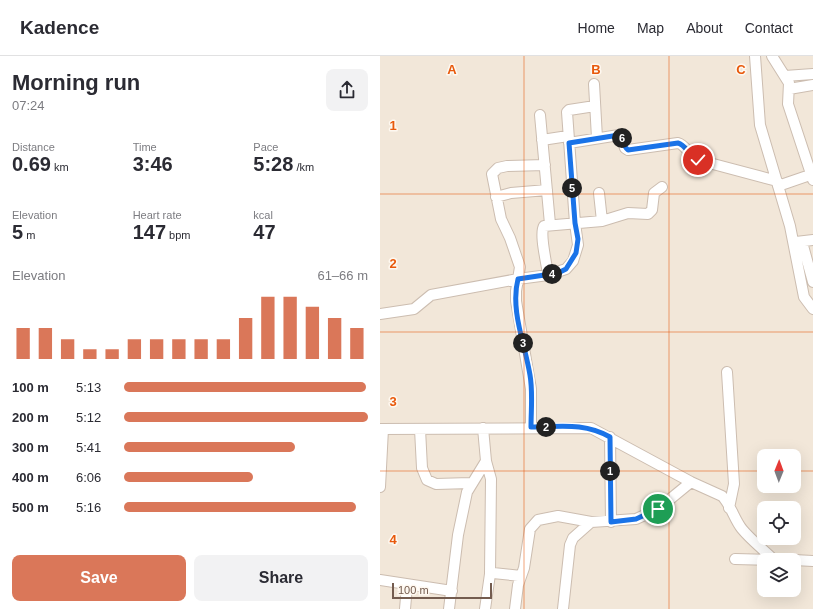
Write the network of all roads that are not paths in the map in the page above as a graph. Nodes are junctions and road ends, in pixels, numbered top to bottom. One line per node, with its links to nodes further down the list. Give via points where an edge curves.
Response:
1 (755, 56): 15 (street, via 760,125)
2 (772, 56): 4 (street)
3 (813, 74): 4 (street)
4 (784, 76): 7 (street, via 789,83)
5 (594, 84): 8 (street)
6 (813, 87): 7 (street)
7 (789, 89): 14 (street, via 788,104)
8 (595, 106): 10 (street); 12 (street, via 568,111)
9 (540, 115): 11 (street)
10 (597, 138): 12 (street); 15 (street, via 620,136 625,148 631,150 680,143 689,155 698,160)
11 (542, 140): 12 (street); 13 (street)
12 (569, 140): 21 (street)
13 (545, 165): 17 (street); 19 (street, via 498,168 492,178)
14 (812, 176): 15 (street)
15 (777, 184): 24 (street)
16 (662, 187): 20 (street, via 654,194 650,213 628,213)
17 (547, 190): 19 (street, via 511,193); 22 (street)
18 (599, 193): 20 (street)
19 (496, 198): 26 (street, via 502,222 521,271)
20 (602, 221): 21 (street)
21 (575, 223): 22 (street); 25 (street, via 578,245 573,261 566,269)
22 (550, 224): 25 (street, via 542,230)
23 (813, 240): 24 (street)
24 (798, 242): 27 (street); 28 (street, via 804,298)
25 (548, 275): 26 (street)
26 (518, 279): 29 (street, via 431,295 414,309); 31 (street, via 516,301 531,389)
27 (813, 282)
28 (813, 309)
29 (380, 314)
30 (727, 372): 40 (street, via 734,484)
31 (531, 427): 32 (street); 35 (street, via 583,427 595,429)
32 (483, 428): 34 (street); 36 (street)
33 (381, 429): 34 (street); 39 (street)
34 (420, 429): 38 (street, via 422,468 426,480 436,484)
35 (610, 437): 37 (street); 42 (street)
36 (486, 461): 38 (street); 48 (street, via 491,479)
37 (691, 482): 40 (street, via 722,496); 42 (street, via 647,515)
38 (470, 483): 52 (street, via 458,535)
39 (380, 487)
40 (729, 508): 43 (street, via 742,530)
41 (591, 522): 42 (street); 49 (street, via 569,516 538,520 530,529); 57 (street, via 573,538 570,545)
42 (611, 522)
43 (767, 553)
44 (735, 559): 45 (street)
45 (757, 560)
46 (801, 560): 47 (street)
47 (813, 561)
48 (490, 574): 49 (street); 55 (street)
49 (521, 576): 56 (street)
50 (380, 580): 51 (street)
51 (407, 586): 52 (street); 53 (street)
52 (452, 591): 54 (street)
53 (405, 609)
54 (449, 609)
55 (485, 609)
56 (515, 609)
57 (562, 609)

